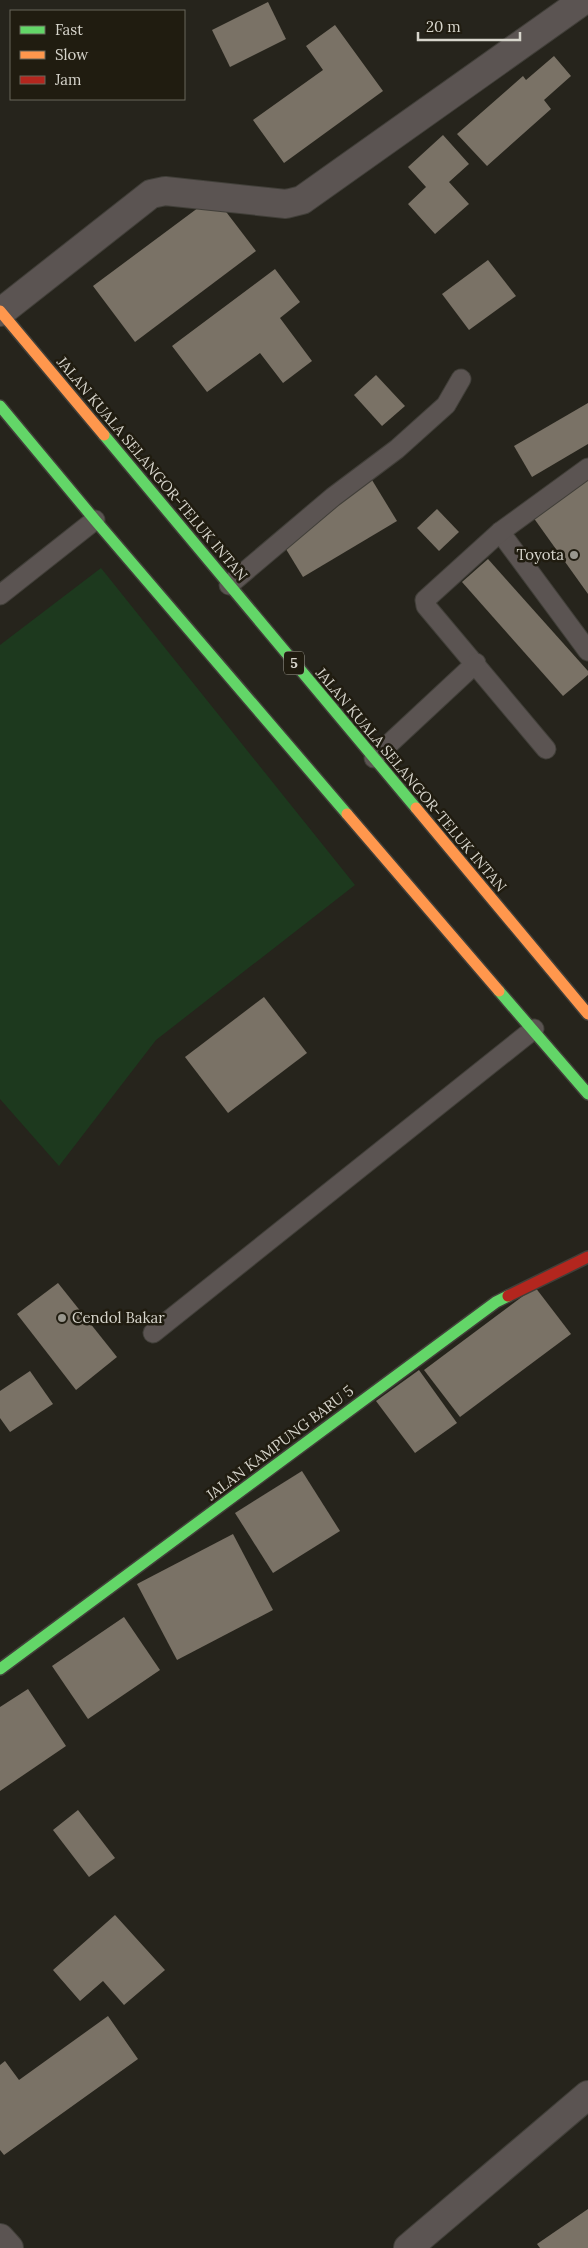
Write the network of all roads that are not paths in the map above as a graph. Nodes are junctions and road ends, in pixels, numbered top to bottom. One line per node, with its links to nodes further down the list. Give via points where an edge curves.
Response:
1 (584, 0): 2 (street, via 302,200 286,204 165,191 151,194)
2 (1, 312): 8 (main road, JALAN KUALA SELANGOR-TELUK INTAN / 5)
3 (462, 379): 8 (lane, via 446,405 397,449)
4 (1, 410): 6 (main road)
5 (588, 468): 7 (lane)
6 (95, 520): 9 (lane); 15 (main road)
7 (500, 532): 10 (lane); 11 (lane, via 425,600 426,606)
8 (229, 585): 13 (main road, JALAN KUALA SELANGOR-TELUK INTAN / 5)
9 (0, 595)
10 (588, 651)
11 (476, 663): 12 (lane); 13 (lane)
12 (546, 749)
13 (374, 758): 14 (main road, JALAN KUALA SELANGOR-TELUK INTAN / 5)
14 (588, 1014)
15 (534, 1029): 16 (main road); 18 (lane)
16 (588, 1094)
17 (588, 1257): 19 (main road, JALAN KAMPUNG BARU 5, via 496,1302)
18 (153, 1333)
19 (0, 1670)
20 (588, 2095): 23 (street)
21 (0, 2238): 22 (street)
22 (9, 2248)
23 (408, 2248)

